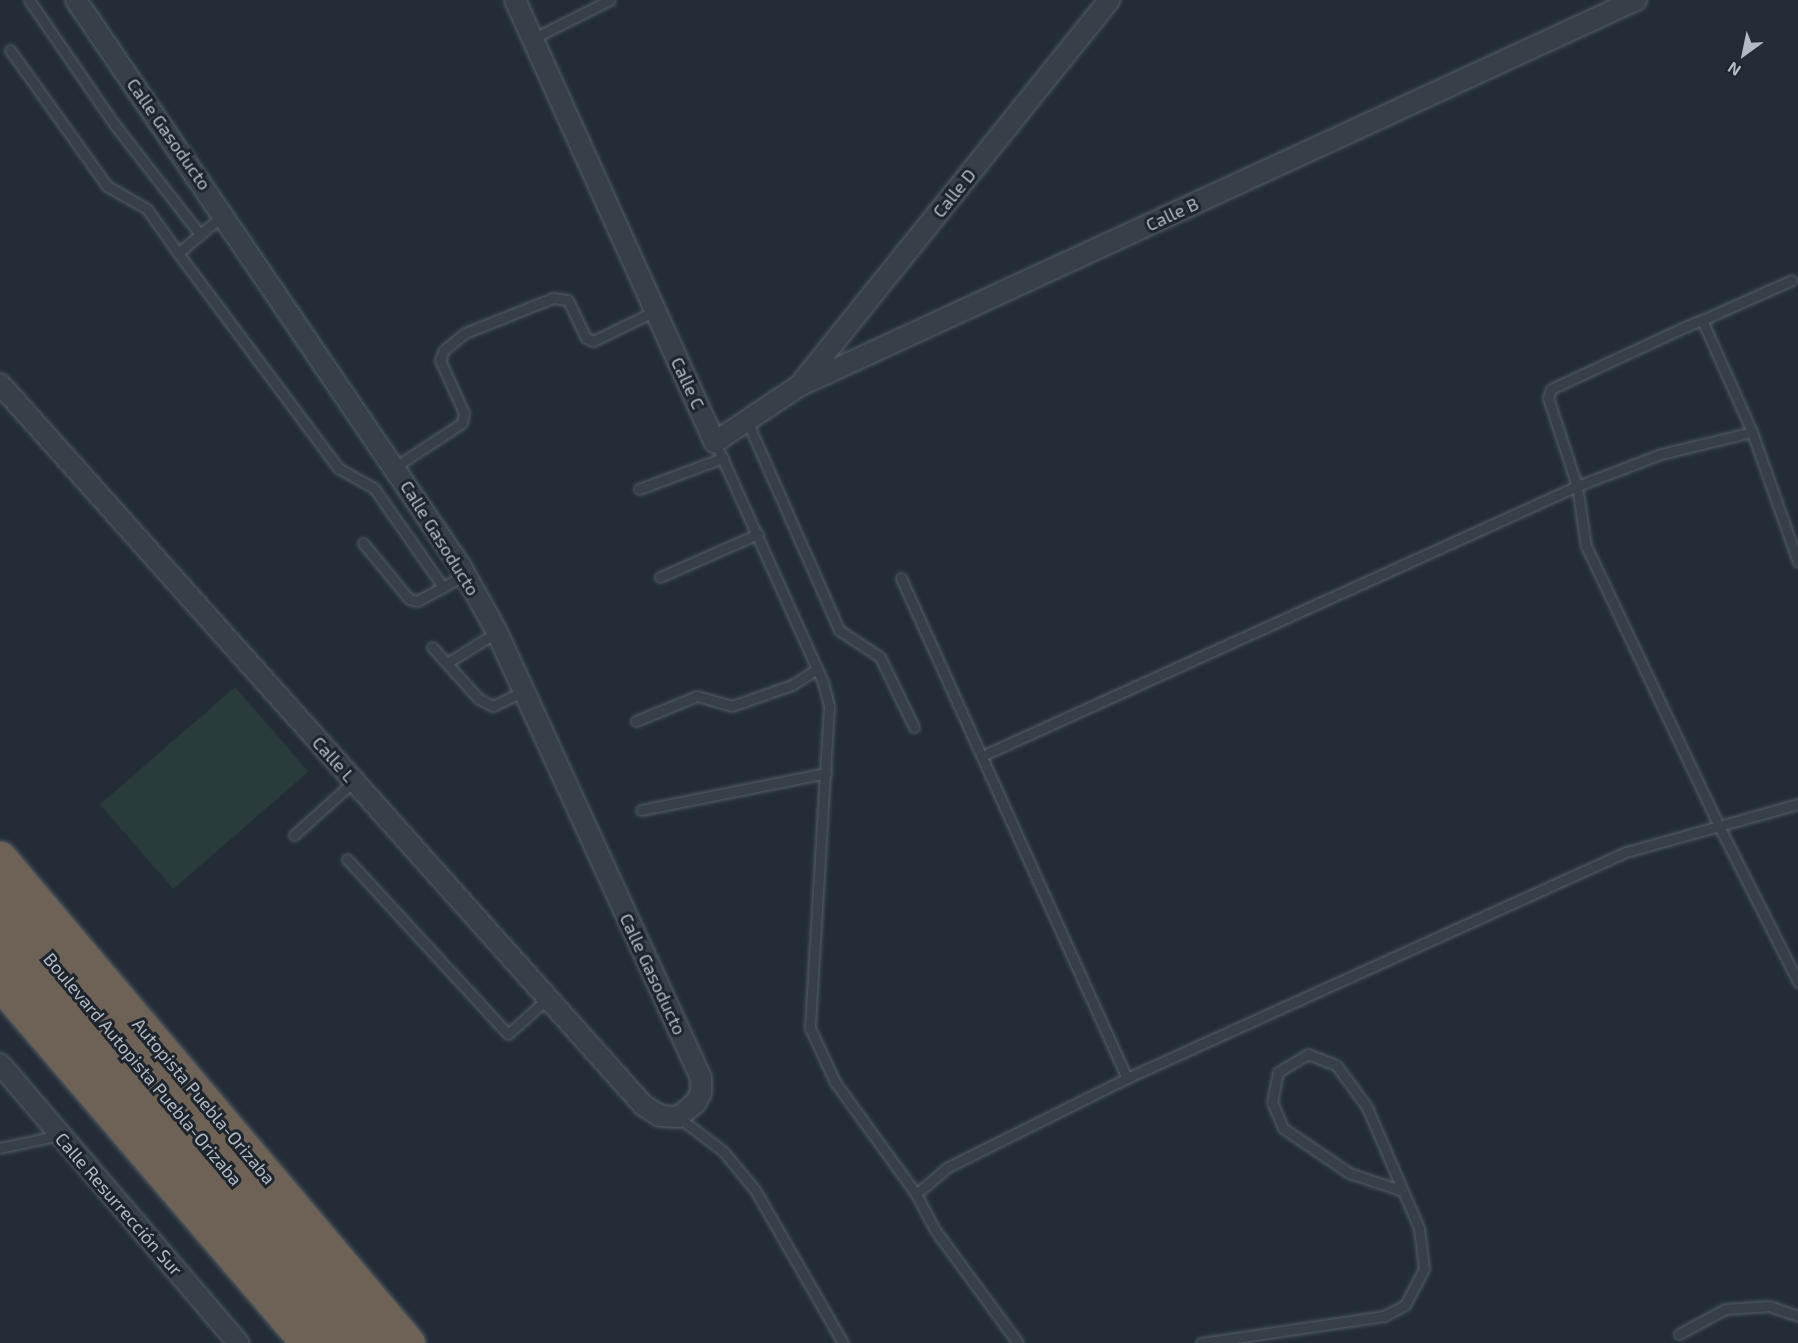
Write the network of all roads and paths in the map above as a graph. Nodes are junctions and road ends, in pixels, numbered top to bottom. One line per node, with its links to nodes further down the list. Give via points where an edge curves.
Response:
1 (29, 0): 10 (lane, via 115,126)
2 (76, 0): 9 (street, Calle Gasoducto)
3 (514, 0): 7 (street, Calle C)
4 (610, 0): 7 (lane)
5 (1109, 0): 16 (street, Calle D)
6 (1636, 0): 16 (street, Calle B)
7 (532, 39): 13 (street, Calle C)
8 (10, 50): 11 (lane, via 107,186 147,209)
9 (224, 214): 10 (lane); 20 (street, Calle Gasoducto)
10 (200, 234): 11 (lane)
11 (178, 253): 29 (lane, via 338,468 374,488)
12 (1792, 280): 14 (lane)
13 (655, 311): 19 (street, Calle C); 20 (lane, via 594,341 586,338 568,300 553,298 465,333 444,350 440,360 464,414 462,423)
14 (1702, 320): 18 (lane); 21 (lane, via 1551,389 1548,398)
15 (0, 384): 39 (street, Calle L)
16 (799, 386): 17 (street, Calle B)
17 (747, 421): 19 (street, Calle B); 36 (lane, via 839,630 880,657)
18 (1752, 432): 21 (lane, via 1661,454); 25 (lane)
19 (719, 450): 22 (lane); 23 (lane, Calle C)
20 (394, 467): 26 (street, Calle Gasoducto)
21 (1577, 486): 37 (lane); 42 (lane, via 1586,546)
22 (639, 489)
23 (758, 534): 27 (lane); 33 (lane, Calle C)
24 (363, 543): 29 (lane, via 409,598 417,601)
25 (1798, 562)
26 (465, 575): 29 (lane); 30 (street, Calle Gasoducto)
27 (660, 577)
28 (901, 578): 37 (lane)
29 (443, 586)
30 (497, 632): 32 (lane); 34 (street, Calle Gasoducto)
31 (432, 646): 32 (lane)
32 (447, 663): 34 (lane, via 479,699 493,706)
33 (817, 669): 35 (lane, via 792,685 732,706 697,696); 38 (lane, Calle C, via 829,706)
34 (524, 691): 53 (street, Calle Gasoducto, via 701,1078 701,1093)
35 (636, 721)
36 (914, 727)
37 (984, 755): 52 (lane)
38 (826, 773): 41 (lane); 57 (lane, Calle C, via 810,1028 835,1082)
39 (354, 781): 43 (lane); 50 (street, Calle L)
40 (1798, 804): 42 (lane)
41 (641, 810)
42 (1720, 828): 48 (lane); 52 (lane, via 1626,852)
43 (294, 836)
44 (0, 858): 65 (highway, Autopista Puebla-Orizaba)
45 (347, 859): 50 (lane, via 508,1034)
46 (0, 900): 58 (highway, Boulevard Autopista Puebla-Orizaba)
47 (0, 940): 58 (highway, Boulevard Autopista Puebla-Orizaba)
48 (1798, 982)
49 (0, 983): 62 (highway)
50 (548, 998): 53 (street, Calle L, via 643,1105 660,1116)
51 (0, 1064): 54 (street, Calle Resurrección Sur)
52 (1127, 1078): 57 (lane, via 948,1167)
53 (678, 1117): 66 (lane, via 723,1151 755,1190)
54 (60, 1135): 55 (lane); 61 (street, Calle Resurrección Sur)
55 (0, 1148)
56 (1402, 1191): 56 (lane, via 1367,1107 1336,1065 1308,1054 1278,1072 1272,1102 1283,1128 1349,1173); 68 (lane, via 1419,1228 1424,1269 1405,1305 1384,1316)
57 (916, 1194): 67 (lane, Calle C, via 935,1230)
58 (276, 1244): 63 (highway); 64 (highway)
59 (1798, 1316): 60 (lane, via 1769,1306 1725,1310)
60 (1679, 1334)
61 (238, 1343)
62 (307, 1343)
63 (344, 1343)
64 (379, 1343)
65 (408, 1343)
66 (843, 1343)
67 (1018, 1343)
68 (1201, 1343)

